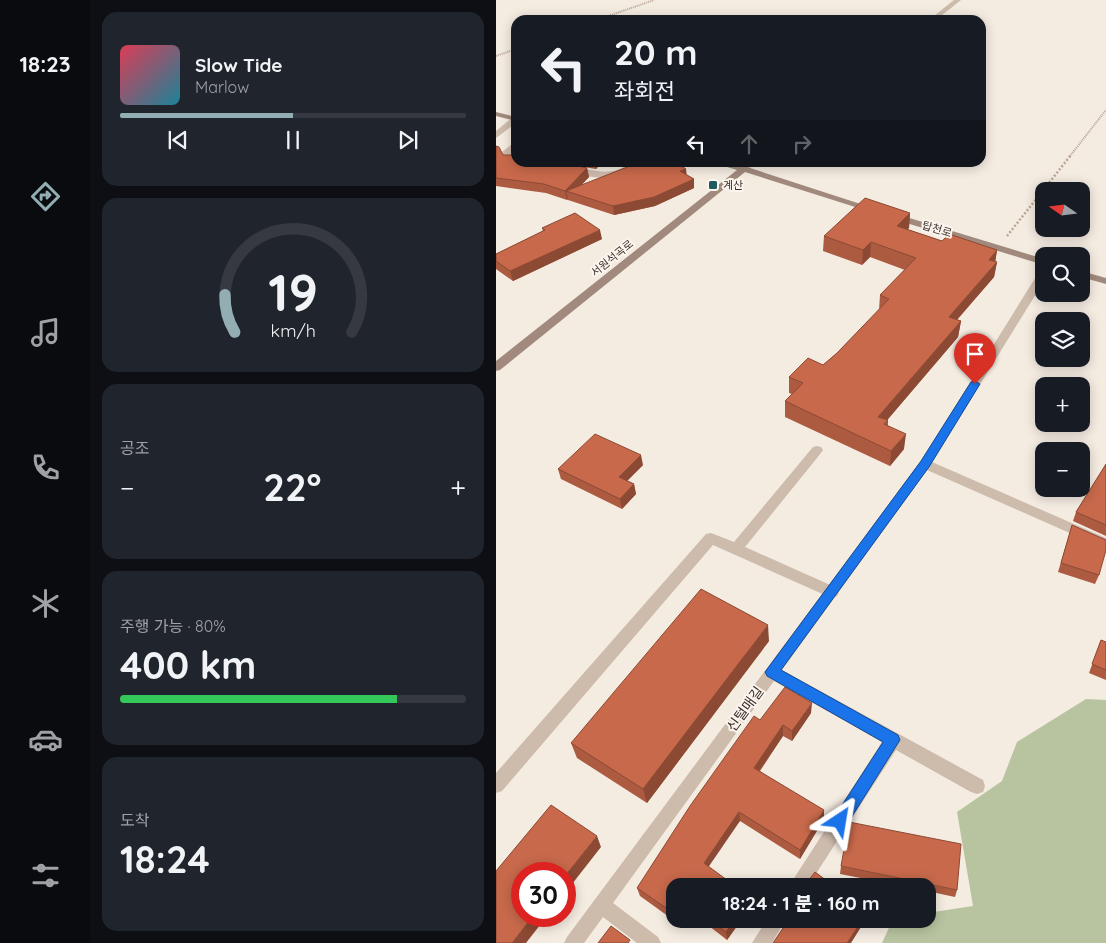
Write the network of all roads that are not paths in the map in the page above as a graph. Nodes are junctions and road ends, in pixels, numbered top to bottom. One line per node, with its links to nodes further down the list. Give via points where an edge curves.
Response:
1 (958, 0): 2 (street)
2 (938, 15)
3 (496, 114): 4 (main road)
4 (511, 118)
5 (511, 123): 6 (street)
6 (496, 135)
7 (511, 148): 8 (street, via 506,152)
8 (511, 160)
9 (631, 167): 12 (street, via 611,176)
10 (747, 167): 17 (main road, 서원석곡로)
11 (751, 167): 13 (main road, 탑천로)
12 (566, 170)
13 (1035, 259)
14 (1090, 277): 15 (main road)
15 (1106, 281)
16 (1035, 287): 19 (street, 신털매길)
17 (496, 367)
18 (817, 450): 21 (street)
19 (925, 464): 20 (street); 22 (street, 신털매길)
20 (1106, 544)
21 (735, 550): 22 (street); 25 (street, via 711,538)
22 (832, 592): 23 (street, 신털매길)
23 (772, 672): 24 (street); 28 (street, 신털매길)
24 (893, 740): 26 (street); 27 (street)
25 (496, 785)
26 (977, 786)
27 (803, 878)
28 (601, 905): 30 (street, 신털매길); 31 (street)
29 (771, 928): 32 (street)
30 (573, 943)
31 (652, 943)
32 (761, 943)

